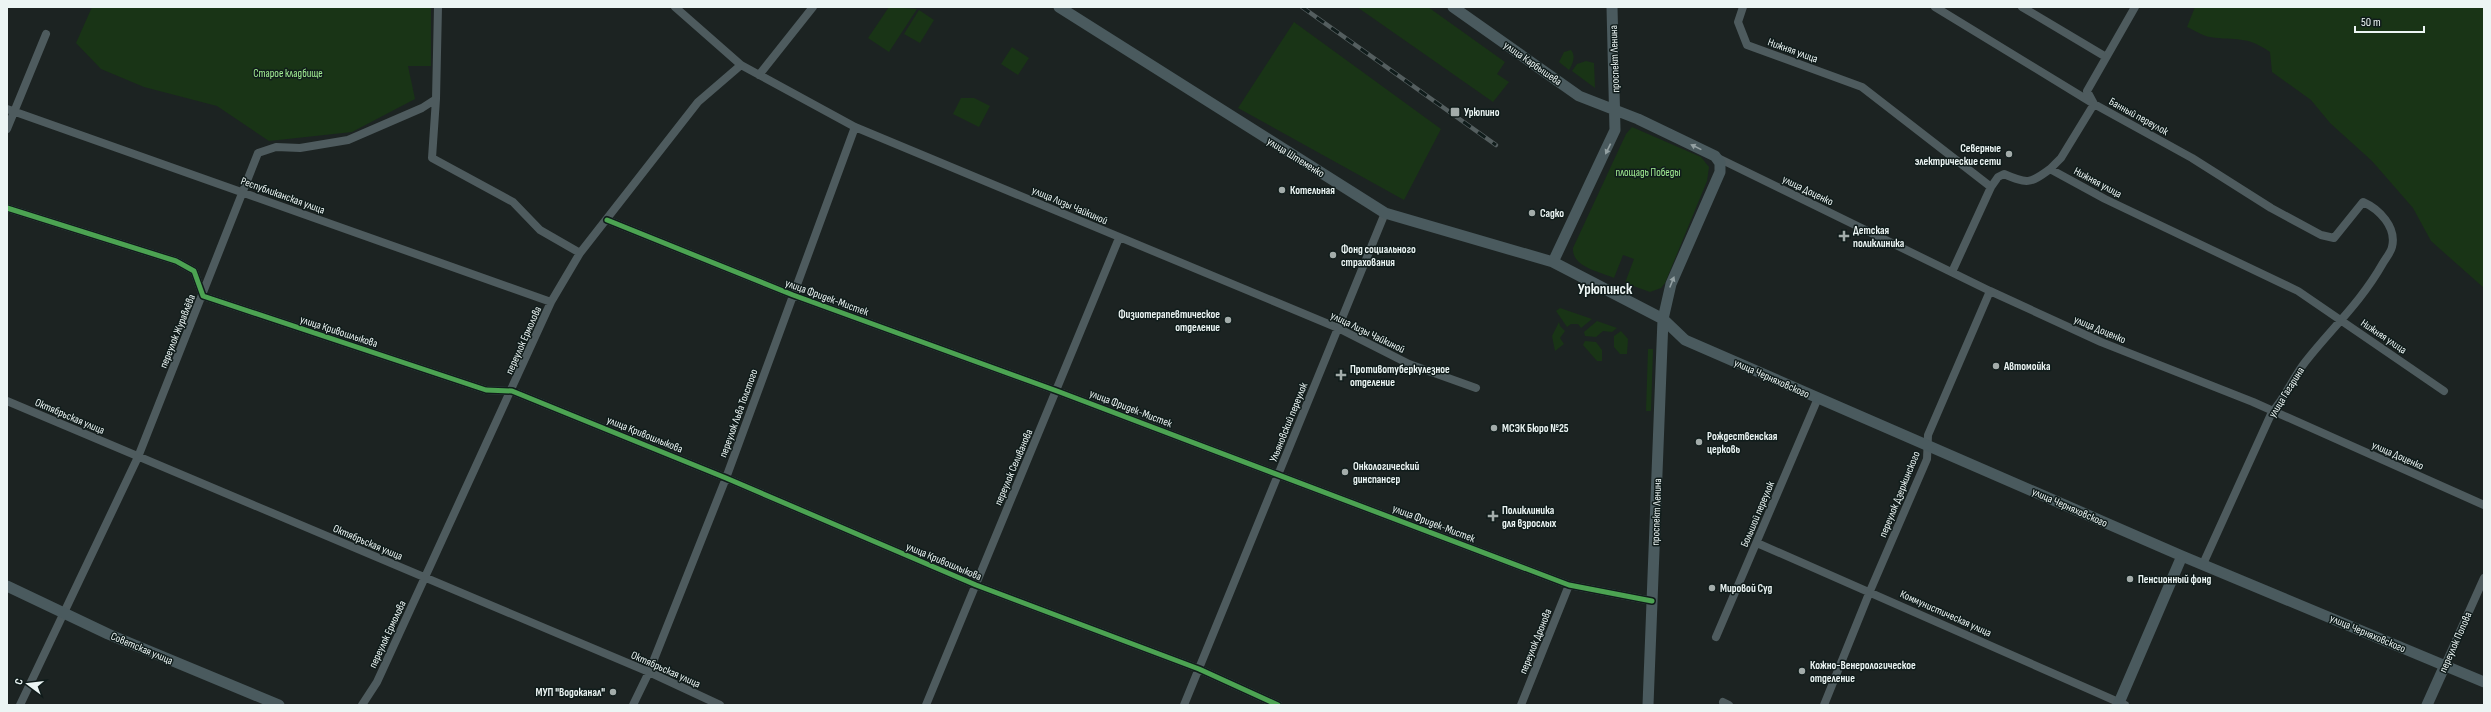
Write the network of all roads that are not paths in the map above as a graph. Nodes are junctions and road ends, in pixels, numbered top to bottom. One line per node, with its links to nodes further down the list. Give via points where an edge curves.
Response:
1 (438, 7): 15 (street)
2 (675, 7): 13 (street, улица Лизы Чайкиной)
3 (813, 7): 14 (street)
4 (1059, 7): 26 (main road, улица Штеменко)
5 (1453, 7): 18 (main road, улица Карбышева, via 1579,96)
6 (1612, 7): 18 (main road, проспект Ленина)
7 (1743, 7): 23 (street, Нижняя улица, via 1738,22 1747,45 1862,87)
8 (1935, 7): 16 (street, Банный переулок)
9 (2022, 7): 12 (street)
10 (2135, 7): 12 (street)
11 (46, 34): 17 (street)
12 (2106, 56): 16 (street, via 2087,91)
13 (741, 65): 14 (street, улица Лизы Чайкиной); 27 (street, переулок Ермолова, via 698,102)
14 (759, 75): 19 (street, улица Лизы Чайкиной)
15 (436, 99): 24 (street, переулок Журавлёва, via 422,108 348,140 300,148 276,147 258,153); 30 (street, via 432,158 512,202 540,230)
16 (2094, 104): 22 (street, via 2061,158); 28 (street, Банный переулок, via 2192,158 2321,235 2334,238 2363,202 2375,207 2388,223)
17 (10, 110): 20 (street); 24 (street, Республиканская улица)
18 (1617, 111): 21 (main road, one-way to 18); 31 (main road, one-way to 31, via 1612,140)
19 (855, 126): 29 (street, улица Лизы Чайкиной); 34 (street, переулок Льва Толстого)
20 (7, 130)
21 (1715, 156): 32 (street, улица Доценко); 37 (main road, one-way to 21, via 1671,284 1720,172 1720,163)
22 (2050, 169): 23 (street, via 2030,182 2022,182 2004,174 1998,177); 38 (street, Нижняя улица, via 2105,199 2298,291)
23 (1991, 187): 32 (street)
24 (241, 192): 35 (street, переулок Журавлёва); 36 (street, Республиканская улица)
25 (7, 208): 35 (street, via 176,261 194,271)
26 (1385, 213): 31 (main road, улица Штеменко); 39 (street, Ульяновский переулок)
27 (607, 220): 30 (street, переулок Ермолова); 34 (street, улица Фридек-Мистек)
28 (2391, 235): 38 (street, улица Гагарина, via 2392,247 2376,275)
29 (1119, 238): 39 (street, улица Лизы Чайкиной); 42 (street, переулок Селиванова)
30 (580, 253): 36 (street, переулок Ермолова)
31 (1553, 262): 37 (main road)
32 (1952, 272): 33 (street, улица Доценко)
33 (1990, 291): 46 (street, улица Доценко, via 2101,342 2253,402); 47 (street, переулок Дзержинского, via 1928,435)
34 (793, 295): 42 (street, улица Фридек-Мистек); 50 (street, переулок Льва Толстого)
35 (203, 296): 41 (street, улица Кривошлыкова, via 486,390); 48 (street, переулок Журавлёва)
36 (551, 302): 41 (street, переулок Ермолова)
37 (1663, 320): 44 (main road, улица Черняховского, via 1685,340); 61 (main road, проспект Ленина)
38 (2342, 321): 43 (street, Нижняя улица); 46 (street, улица Гагарина, via 2305,362 2282,401)
39 (1338, 328): 40 (street, улица Лизы Чайкиной, via 1408,364); 49 (street, Ульяновский переулок)
40 (1476, 388)
41 (512, 391): 50 (street, улица Кривошлыкова); 55 (street, переулок Ермолова)
42 (1057, 391): 49 (street, улица Фридек-Мистек); 57 (street, переулок Селиванова)
43 (2444, 391)
44 (1818, 398): 47 (main road, улица Черняховского); 52 (street, Большой переулок)
45 (7, 401): 48 (street, Октябрьская улица)
46 (2272, 412): 51 (street, улица Доценко); 54 (street, улица Гагарина)
47 (1929, 447): 53 (main road, улица Черняховского); 60 (street, переулок Дзержинского, via 1927,459)
48 (138, 457): 55 (street, Октябрьская улица); 62 (street, переулок Журавлёва)
49 (1279, 474): 58 (street, улица Фридек-Мистек); 65 (street, Ульяновский переулок)
50 (726, 478): 57 (street, улица Кривошлыкова); 66 (street, переулок Льва Толстого)
51 (2484, 505)
52 (1757, 543): 60 (street, Коммунистическая улица); 63 (street, Большой переулок)
53 (2182, 556): 54 (main road, улица Черняховского); 68 (main road)
54 (2203, 564): 64 (main road, улица Черняховского)
55 (425, 578): 66 (street, Октябрьская улица); 71 (street, переулок Ермолова, via 377,682)
56 (2484, 578): 64 (street, переулок Попова)
57 (976, 585): 65 (street, улица Кривошлыкова); 74 (street, переулок Селиванова)
58 (1569, 585): 61 (street, улица Фридек-Мистек); 77 (street, переулок Дронова)
59 (7, 586): 62 (main road, Советская улица)
60 (1870, 591): 68 (street, Коммунистическая улица); 79 (street, переулок Дзержинского)
61 (1652, 601): 78 (main road, проспект Ленина)
62 (64, 613): 69 (street, переулок Журавлёва); 70 (main road, Советская улица)
63 (1716, 638)
64 (2445, 665): 67 (main road, улица Черняховского); 80 (main road, переулок Попова)
65 (1199, 669): 75 (street, Ульяновский переулок); 76 (street, улица Кривошлыкова)
66 (649, 672): 72 (street, переулок Льва Толстого); 73 (street, Октябрьская улица)
67 (2484, 682)
68 (2121, 704)
69 (20, 705)
70 (279, 705)
71 (362, 705)
72 (633, 705)
73 (720, 705)
74 (926, 705)
75 (1184, 705)
76 (1278, 705)
77 (1521, 705)
78 (1648, 705)
79 (1824, 705)
80 (2427, 705)

